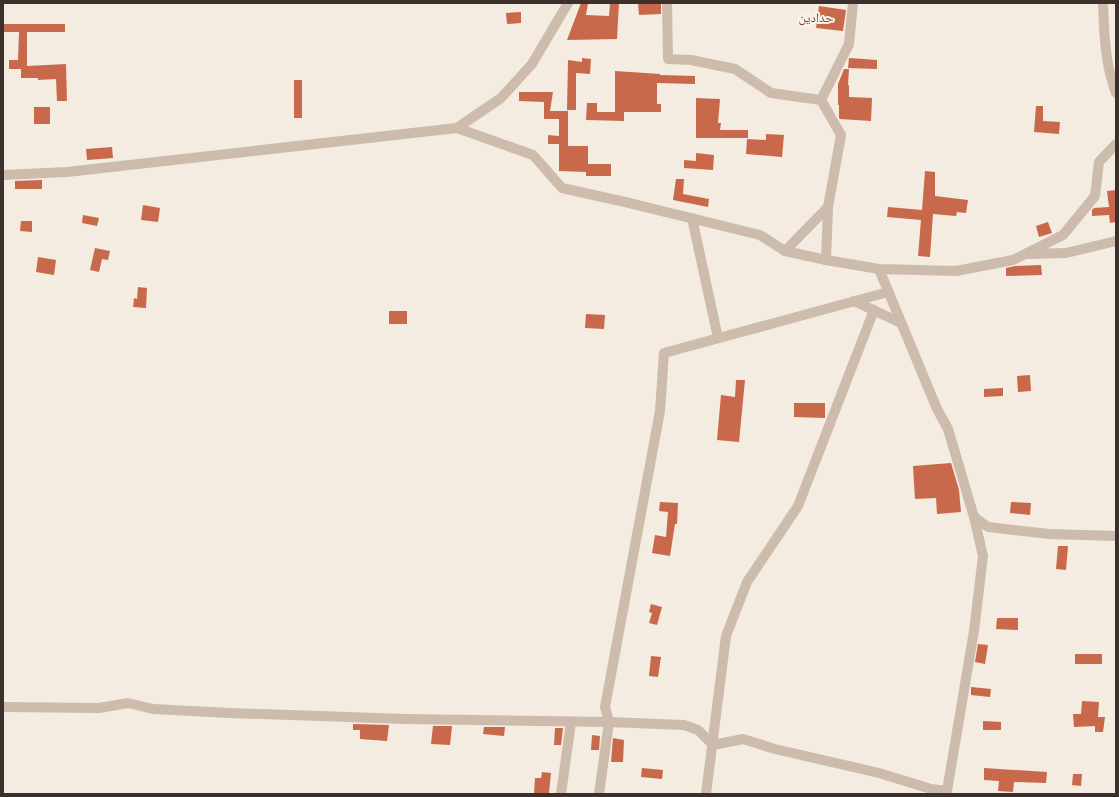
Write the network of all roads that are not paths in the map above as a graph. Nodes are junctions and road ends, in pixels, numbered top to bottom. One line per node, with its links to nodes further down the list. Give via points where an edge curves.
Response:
1 (568, 3): 7 (street, via 532,64 501,98)
2 (667, 3): 6 (street, via 668,59 691,60 735,69 771,92)
3 (853, 3): 6 (street, via 849,44)
4 (1103, 3): 5 (street, via 1111,80)
5 (1116, 93)
6 (821, 100): 10 (street, via 841,134)
7 (457, 128): 9 (street, via 67,172); 11 (street, via 533,155 562,188)
8 (1116, 144): 14 (street, via 1099,162 1095,196 1063,234)
9 (3, 175)
10 (828, 206): 13 (street); 15 (street)
11 (692, 218): 13 (street, via 760,235); 21 (street)
12 (1116, 241): 14 (street, via 1066,254)
13 (785, 251): 15 (street)
14 (1026, 254): 16 (street, via 1013,260 956,271)
15 (826, 260): 16 (street)
16 (878, 269): 17 (street)
17 (888, 292): 18 (street); 20 (street)
18 (854, 301): 19 (street); 21 (street)
19 (874, 310): 20 (street); 27 (street, via 798,506 747,582 726,636)
20 (901, 323): 22 (street, via 948,429)
21 (718, 338): 26 (street, via 664,353 660,411 605,707)
22 (974, 518): 23 (street, via 988,527 1011,530); 27 (street, via 983,556 974,631 947,791 931,789 743,739)
23 (1116, 536)
24 (3, 707): 25 (street, via 99,708 128,703 153,709 222,713)
25 (571, 722): 26 (street); 28 (street)
26 (609, 722): 27 (street, via 684,725 698,730); 29 (street)
27 (713, 745): 30 (street)
28 (561, 794)
29 (599, 794)
30 (706, 794)

